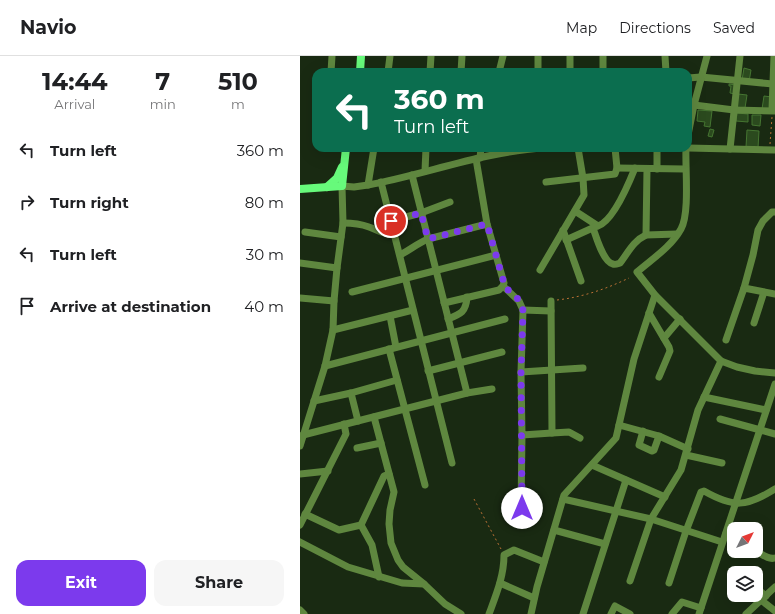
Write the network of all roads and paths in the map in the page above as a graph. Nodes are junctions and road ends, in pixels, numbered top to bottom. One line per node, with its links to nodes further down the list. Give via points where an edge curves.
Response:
1 (332, 56): 14 (street)
2 (361, 56): 15 (main road)
3 (390, 56): 16 (street)
4 (431, 56): 17 (street)
5 (462, 56): 18 (street)
6 (503, 56): 19 (street)
7 (538, 56): 20 (street)
8 (570, 56): 21 (street)
9 (602, 56): 22 (street)
10 (665, 56): 23 (street)
11 (707, 56): 25 (street)
12 (740, 56): 27 (street)
13 (775, 56): 24 (street)
14 (331, 68)
15 (360, 68)
16 (388, 68)
17 (430, 68)
18 (461, 68)
19 (500, 68)
20 (538, 68)
21 (570, 68)
22 (603, 68)
23 (666, 68)
24 (774, 73): 28 (street)
25 (701, 77): 26 (street); 27 (street); 29 (street)
26 (692, 78)
27 (738, 81): 28 (street); 30 (street)
28 (773, 84): 31 (street)
29 (694, 105): 30 (street); 32 (street)
30 (734, 110): 31 (street); 34 (street)
31 (774, 111): 35 (path)
32 (692, 115)
33 (692, 148): 34 (street)
34 (730, 149): 35 (street)
35 (772, 151)
36 (345, 152): 46 (main road)
37 (373, 152): 57 (street)
38 (426, 152): 52 (street)
39 (480, 152): 45 (street)
40 (512, 152): 45 (street)
41 (579, 152): 54 (street)
42 (615, 152): 47 (street)
43 (657, 152): 50 (street)
44 (687, 152): 51 (street)
45 (478, 158): 52 (street); 67 (street)
46 (344, 163): 58 (main road); 59 (main road, via 337,178)
47 (616, 168): 48 (street); 54 (street, via 615,174)
48 (634, 168): 49 (street); 68 (street, via 628,186 609,218)
49 (647, 168): 50 (street); 73 (street)
50 (657, 169): 51 (street)
51 (685, 169): 72 (street, via 685,220)
52 (425, 171): 53 (street)
53 (412, 175): 55 (street); 64 (street)
54 (583, 178): 56 (street); 62 (street, via 584,195)
55 (381, 182): 57 (street); 65 (street)
56 (546, 182)
57 (368, 185): 58 (street)
58 (342, 186): 59 (main road); 66 (street)
59 (327, 187): 60 (main road)
60 (300, 189)
61 (450, 202): 64 (street)
62 (575, 211): 68 (street); 69 (street)
63 (775, 212): 87 (street, via 763,221 758,230)
64 (421, 213): 65 (street); 75 (street)
65 (391, 221): 71 (street)
66 (343, 223): 71 (street, via 362,225 389,235); 74 (street)
67 (487, 224): 75 (street); 78 (street)
68 (596, 227): 73 (street, via 604,254 613,264 620,263 637,240); 76 (street)
69 (563, 230): 76 (street); 82 (street)
70 (305, 232): 74 (street)
71 (394, 234): 77 (street)
72 (677, 234): 73 (street); 90 (street, via 665,248 636,272)
73 (646, 235)
74 (342, 237): 80 (street)
75 (428, 239): 77 (street); 81 (street)
76 (566, 240): 85 (street)
77 (400, 255): 83 (street)
78 (496, 255): 81 (street); 86 (street)
79 (300, 263): 80 (street)
80 (337, 268): 95 (street)
81 (436, 270): 83 (street); 96 (street)
82 (540, 270)
83 (405, 278): 88 (street); 97 (street)
84 (629, 278): 94 (path, via 587,295)
85 (581, 281)
86 (504, 286): 92 (street, via 499,290); 98 (street, via 519,300)
87 (744, 288): 89 (street); 109 (street)
88 (352, 292)
89 (764, 292): 91 (street); 105 (street)
90 (655, 294): 100 (street); 103 (street)
91 (775, 294)
92 (467, 297): 96 (street); 104 (street, via 464,311)
93 (300, 298): 95 (street)
94 (551, 300): 99 (street)
95 (334, 301): 106 (street)
96 (444, 303): 104 (street)
97 (413, 310): 101 (street); 110 (street)
98 (523, 310): 99 (street); 119 (street)
99 (551, 311): 117 (street)
100 (649, 313): 108 (street); 137 (street, via 634,359)
101 (390, 316): 106 (street); 111 (street)
102 (505, 319): 107 (street)
103 (680, 319): 108 (street); 113 (street)
104 (448, 320): 107 (street)
105 (754, 323)
106 (333, 330): 115 (street)
107 (452, 333): 110 (street); 114 (street)
108 (664, 338): 121 (street, via 670,351)
109 (726, 340)
110 (421, 341): 111 (street); 118 (street)
111 (393, 348): 115 (street); 122 (street)
112 (502, 352): 114 (street)
113 (721, 361): 120 (street, via 749,370); 128 (street)
114 (459, 363): 118 (street); 126 (street)
115 (325, 366): 129 (street)
116 (583, 368): 117 (street)
117 (551, 370): 119 (street); 140 (street)
118 (428, 371): 130 (street)
119 (521, 372): 142 (street)
120 (775, 373)
121 (659, 377)
122 (397, 380): 125 (street); 131 (street)
123 (775, 384): 127 (street)
124 (492, 389): 126 (street)
125 (351, 393): 129 (street); 135 (street)
126 (467, 393): 130 (street)
127 (773, 393): 132 (street)
128 (704, 397): 132 (street); 149 (street, via 695,419)
129 (314, 401): 141 (street)
130 (436, 401): 131 (street); 150 (street)
131 (404, 408): 133 (street); 157 (street)
132 (766, 410): 138 (street)
133 (374, 417): 135 (street); 146 (street)
134 (720, 419): 138 (street)
135 (358, 421): 136 (street)
136 (344, 424): 141 (street); 153 (street, via 346,434)
137 (619, 425): 139 (street); 152 (street, via 614,441)
138 (760, 430): 143 (street); 162 (street)
139 (643, 432): 144 (street); 144 (street, via 639,445 652,451)
140 (552, 433): 142 (street); 145 (street, via 569,432)
141 (303, 434): 147 (street)
142 (522, 434): 163 (street)
143 (775, 434)
144 (659, 436): 149 (street)
145 (580, 438)
146 (381, 442): 148 (street); 155 (street)
147 (300, 444)
148 (357, 448)
149 (687, 452): 151 (street); 159 (street, via 681,470)
150 (452, 463)
151 (722, 463)
152 (592, 465): 156 (street); 161 (street)
153 (328, 471): 154 (street); 165 (street)
154 (300, 474)
155 (389, 474): 168 (street, via 384,476); 183 (street, via 394,492 389,524 391,543 403,567)
156 (626, 480): 159 (street); 164 (street)
157 (425, 485)
158 (775, 489): 162 (street, via 760,498)
159 (665, 497): 166 (street)
160 (474, 499): 175 (path)
161 (563, 499): 164 (street); 169 (street)
162 (735, 504): 170 (street, via 701,492); 171 (street)
163 (522, 508)
164 (616, 511): 166 (street); 174 (street)
165 (305, 514): 167 (street); 168 (street, via 339,530)
166 (651, 520): 170 (street); 180 (street)
167 (300, 525)
168 (361, 525): 179 (street, via 372,545)
169 (554, 530): 174 (street); 178 (street)
170 (686, 531): 173 (street); 182 (street)
171 (726, 532): 173 (street)
172 (300, 542): 179 (street, via 348,567)
173 (722, 542): 188 (street)
174 (604, 544): 194 (street)
175 (504, 555): 178 (street, via 514,550); 181 (street)
176 (763, 555): 177 (street)
177 (775, 558)
178 (544, 562): 185 (street)
179 (379, 577): 183 (street, via 402,583)
180 (630, 581)
181 (500, 583): 185 (street); 192 (street)
182 (669, 583)
183 (424, 584): 191 (street)
184 (775, 587): 186 (street)
185 (534, 598): 193 (street)
186 (764, 598): 189 (street); 198 (street)
187 (300, 610): 190 (street)
188 (700, 611): 197 (street, via 682,602)
189 (775, 611)
190 (304, 614)
191 (460, 614)
192 (489, 614)
193 (531, 614)
194 (583, 614)
195 (611, 614): 196 (street, via 615,606)
196 (630, 614)
197 (672, 614)
198 (746, 614)

